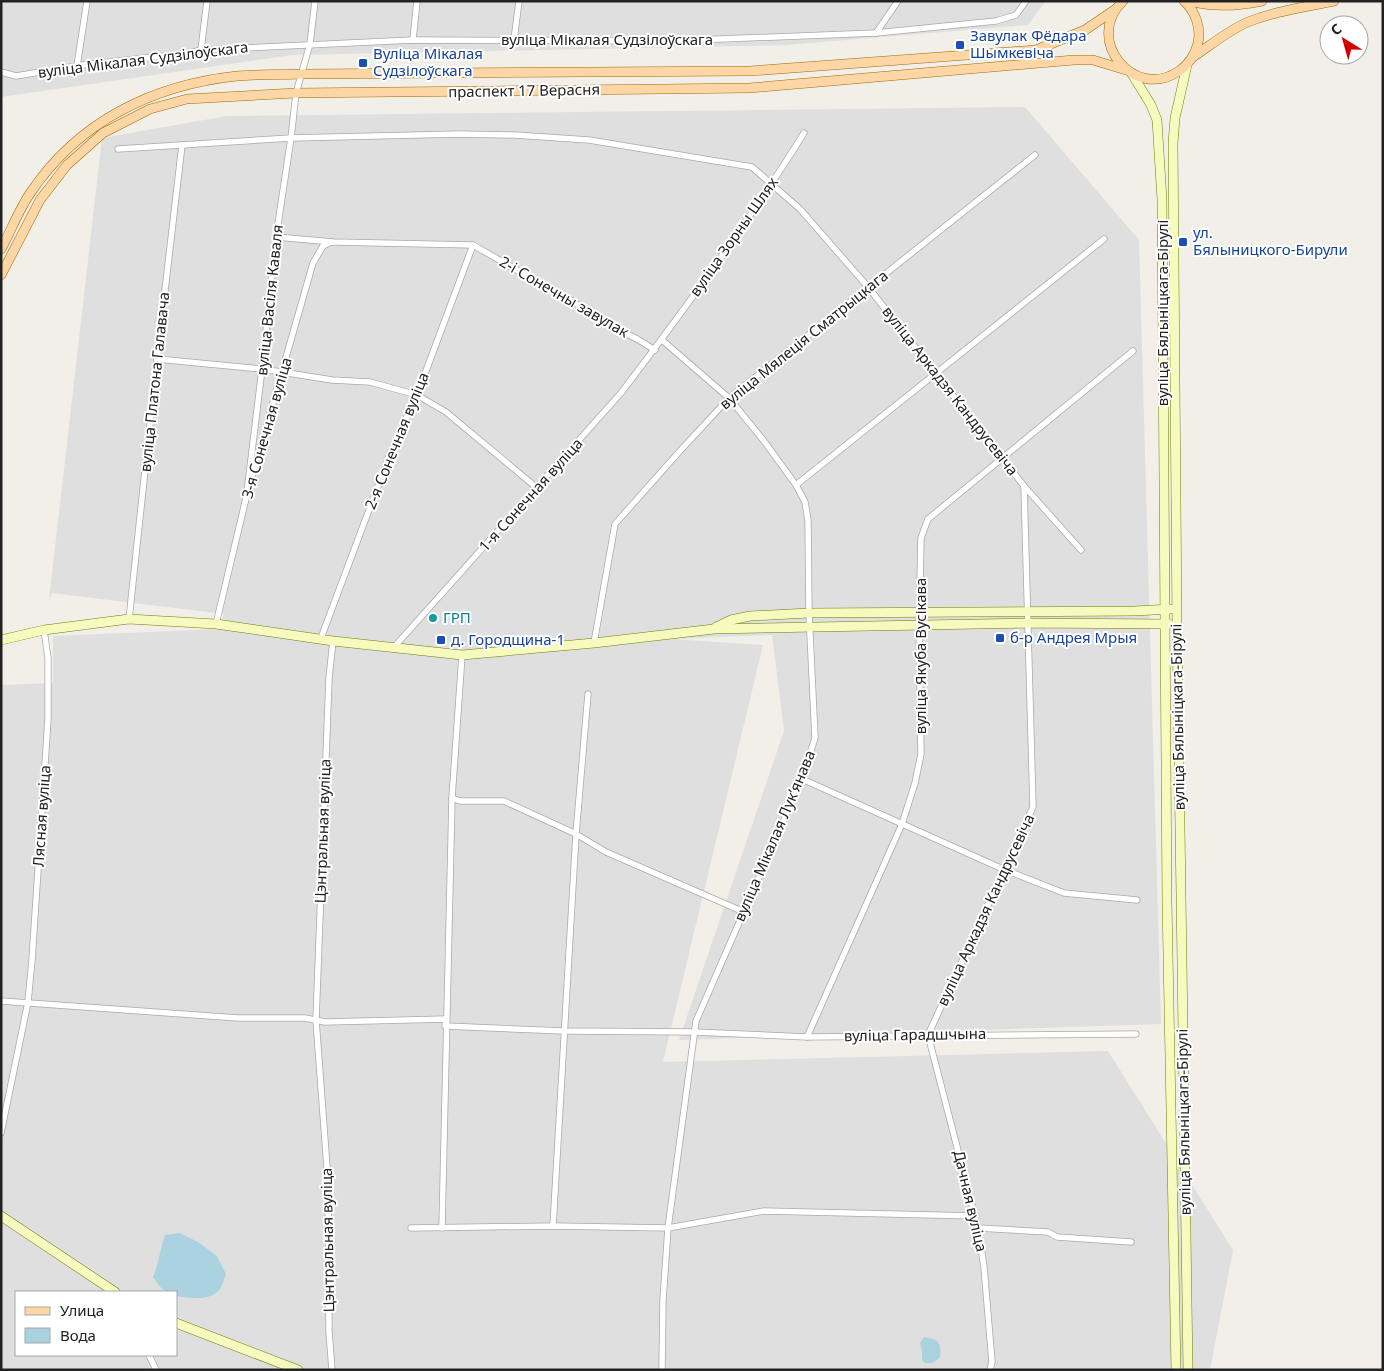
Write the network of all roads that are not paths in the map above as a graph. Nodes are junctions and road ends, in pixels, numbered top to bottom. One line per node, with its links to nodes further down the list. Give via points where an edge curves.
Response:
1 (87, 1): 19 (street)
2 (207, 1): 17 (street)
3 (315, 1): 16 (street, вуліца Васіля Каваля)
4 (417, 1): 14 (street)
5 (519, 1): 15 (street)
6 (898, 1): 13 (street)
7 (1026, 1): 13 (street, вуліца Мікалая Судзілоўскага, via 1016,14 996,21)
8 (1184, 1): 18 (main road, via 1195,16 1198,31 1197,45)
9 (1190, 1): 10 (main road, via 1204,6)
10 (1262, 1)
11 (1334, 1): 18 (main road, via 1270,14 1247,23)
12 (1120, 4): 21 (main road, via 1112,16 1110,45 1116,59); 22 (main road, праспект 17 Верасня, via 1085,30 1036,50 750,72)
13 (876, 33): 15 (street, вуліца Мікалая Судзілоўскага, via 670,41)
14 (413, 40): 15 (street, вуліца Мікалая Судзілоўскага); 16 (street, вуліца Мікалая Судзілоўскага)
15 (514, 40)
16 (310, 44): 17 (street, вуліца Мікалая Судзілоўскага); 22 (street, вуліца Васіля Каваля)
17 (201, 50): 19 (street, вуліца Мікалая Судзілоўскага)
18 (1189, 62): 21 (main road, праспект 17 Верасня, via 1175,74 1161,79 1146,79); 52 (main road, вуліца Бялыніцкага-Бірулі, via 1175,118 1173,144)
19 (77, 66): 20 (street, вуліца Мікалая Судзілоўскага, via 16,76)
20 (1, 72)
21 (1129, 72): 23 (main road, праспект 17 Верасня, via 1093,60 1074,60 750,88); 53 (main road, вуліца Бялыніцкага-Бірулі, via 1158,120 1162,200)
22 (302, 74): 23 (street, вуліца Васіля Каваля); 34 (main road, праспект 17 Верасня, via 237,76 185,86 144,99 99,123 60,154 30,193)
23 (296, 93): 25 (street, вуліца Васіля Каваля); 35 (main road, праспект 17 Верасня, via 187,99 150,109 103,134 67,165 40,200)
24 (804, 133): 29 (street, вуліца Зорны Шлях)
25 (291, 138): 26 (street); 29 (street, via 515,134 589,140 752,167); 30 (street, вуліца Васіля Каваля)
26 (182, 145): 27 (street); 40 (street, вуліца Платона Галавача)
27 (118, 149)
28 (1035, 155): 36 (street, вуліца Мялеція Сматрыцкага)
29 (772, 184): 36 (street, вуліца Аркадзя Кандрусевіча, via 800,209); 37 (street, вуліца Зорны Шлях)
30 (276, 237): 32 (street); 41 (street, вуліца Васіля Каваля)
31 (1104, 239): 43 (street)
32 (333, 242): 33 (street); 42 (street, 3-я Сонечная вуліца, via 323,246 314,263)
33 (473, 244): 38 (street, 2-і Сонечны завулак); 44 (street, 2-я Сонечная вуліца)
34 (1, 250)
35 (1, 275)
36 (868, 287): 43 (street, вуліца Аркадзя Кандрусевіча); 45 (street, вуліца Мялеція Сматрыцкага)
37 (662, 340): 38 (street, 1-я Сонечная вуліца); 45 (street, вуліца Мікалая Лукʼянава)
38 (655, 350): 49 (street, 1-я Сонечная вуліца, via 599,420)
39 (1133, 351): 46 (street, вуліца Якуба Вусікава)
40 (156, 359): 41 (street); 57 (street, вуліца Платона Галавача)
41 (262, 369): 42 (street); 50 (street, вуліца Васіля Каваля)
42 (283, 373): 44 (street, via 378,383); 50 (street, 3-я Сонечная вуліца)
43 (936, 373): 46 (street, вуліца Аркадзя Кандрусевіча); 47 (street)
44 (417, 394): 49 (street, via 446,412); 66 (street, 2-я Сонечная вуліца, via 390,454)
45 (730, 398): 47 (street, вуліца Мікалая Лукʼянава); 69 (street, вуліца Мялеція Сматрыцкага, via 615,524)
46 (1001, 458): 48 (street, вуліца Аркадзя Кандрусевіча); 56 (street, вуліца Якуба Вусікава, via 928,519 921,538)
47 (796, 485): 55 (street, вуліца Мікалая Лукʼянава, via 805,502 808,520)
48 (1024, 486): 51 (street); 54 (street, вуліца Аркадзя Кандрусевіча)
49 (537, 488): 70 (street, 1-я Сонечная вуліца)
50 (247, 492): 58 (street, 3-я Сонечная вуліца)
51 (1080, 550)
52 (1177, 608): 53 (main road); 61 (main road, вуліца Бялыніцкага-Бірулі)
53 (1165, 609): 54 (main road); 60 (main road, вуліца Бялыніцкага-Бірулі)
54 (1027, 611): 56 (main road); 59 (street, вуліца Аркадзя Кандрусевіча)
55 (809, 613): 56 (main road); 62 (street, вуліца Мікалая Лукʼянава); 64 (main road, via 750,616)
56 (919, 613): 63 (street, вуліца Якуба Вусікава)
57 (129, 619): 58 (main road); 65 (main road)
58 (216, 624): 66 (main road)
59 (1027, 624): 60 (main road); 63 (main road); 77 (street, вуліца Аркадзя Кандрусевіча, via 1033,808)
60 (1165, 624): 61 (main road); 107 (main road, вуліца Бялыніцкага-Бірулі)
61 (1177, 624): 108 (main road, вуліца Бялыніцкага-Бірулі)
62 (810, 626): 63 (main road); 64 (main road); 73 (street, вуліца Мікалая Лукʼянава, via 815,738)
63 (919, 626): 75 (street, вуліца Якуба Вусікава, via 921,754)
64 (714, 628): 69 (main road)
65 (44, 630): 67 (main road); 81 (street, Лясная вуліца, via 48,658 47,751)
66 (321, 638): 68 (main road)
67 (1, 640)
68 (333, 641): 70 (main road); 83 (street, Цэнтральная вуліца)
69 (594, 643): 71 (main road)
70 (395, 646): 71 (main road)
71 (462, 655): 74 (street)
72 (588, 694): 76 (street)
73 (802, 779): 75 (street); 79 (street, вуліца Мікалая Лукʼянава)
74 (452, 798): 76 (street, via 460,801 504,801); 82 (street)
75 (902, 824): 77 (street); 89 (street, вуліца Якуба Вусікава)
76 (576, 834): 79 (street, via 606,852); 85 (street)
77 (1005, 870): 78 (street, via 1064,893); 88 (street, вуліца Аркадзя Кандрусевіча)
78 (1137, 900)
79 (744, 912): 86 (street, вуліца Мікалая Лукʼянава)
80 (1, 1001): 81 (street)
81 (28, 1002): 83 (street, via 238,1018); 90 (street, Лясная вуліца)
82 (446, 1019): 83 (street); 84 (street)
83 (316, 1020): 104 (street, Цэнтральная вуліца, via 328,1181)
84 (446, 1026): 85 (street); 95 (street)
85 (564, 1031): 86 (street); 93 (street)
86 (694, 1032): 89 (street, вуліца Гарадшчына); 96 (street, вуліца Мікалая Лукʼянава)
87 (1136, 1034): 88 (street, вуліца Гарадшчына)
88 (928, 1035): 89 (street, вуліца Гарадшчына); 92 (street, Дачная вуліца)
89 (807, 1037)
90 (1, 1131)
91 (1, 1216): 99 (main road)
92 (976, 1216): 96 (street, via 764,1211); 97 (street, Дачная вуліца)
93 (553, 1226): 95 (street); 96 (street)
94 (411, 1228): 95 (street)
95 (442, 1228)
96 (668, 1228): 105 (street, вуліца Мікалая Лукʼянава)
97 (978, 1228): 98 (street); 106 (street, Дачная вуліца, via 984,1267)
98 (1132, 1242)
99 (114, 1291)
100 (178, 1324): 103 (main road)
101 (149, 1356): 102 (street)
102 (156, 1370)
103 (298, 1370)
104 (332, 1370)
105 (662, 1370)
106 (990, 1370)
107 (1176, 1370)
108 (1188, 1370)

